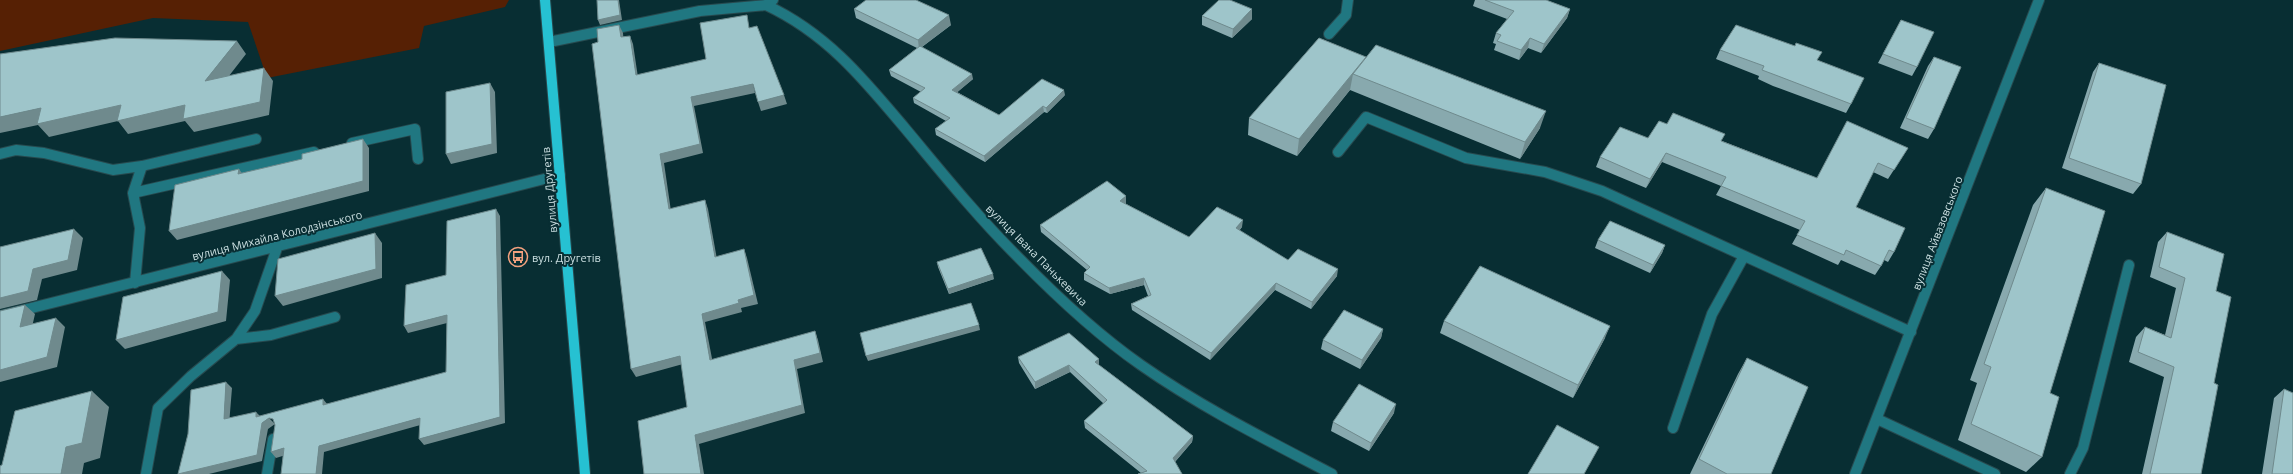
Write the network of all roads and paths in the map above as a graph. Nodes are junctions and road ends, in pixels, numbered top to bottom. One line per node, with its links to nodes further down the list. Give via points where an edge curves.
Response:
1 (545, 0): 6 (main road, вулиця Другетів)
2 (1348, 0): 5 (street, via 1349,8 1343,20)
3 (2039, 0): 22 (street, вулиця Айвазовського)
4 (770, 2): 6 (street, via 700,11); 30 (street, вулиця Івана Панькевича, via 812,30 840,53 978,214 1082,318 1130,358 1207,409)
5 (1329, 34)
6 (549, 42): 14 (main road, вулиця Другетів)
7 (256, 139): 13 (street)
8 (338, 146): 12 (street, via 414,129)
9 (323, 150): 15 (street)
10 (1338, 152): 17 (street, via 1366,117 1466,158 1545,172 1602,191)
11 (0, 154): 13 (street, via 16,150 44,152 113,170)
12 (418, 159)
13 (142, 166): 15 (street)
14 (560, 175): 16 (street, вулиця Михайла Колодзінського); 29 (main road, вулиця Другетів)
15 (133, 193): 19 (street, via 140,228)
16 (277, 248): 19 (street, вулиця Михайла Колодзінського); 23 (street, via 255,311)
17 (1744, 256): 22 (street); 25 (street, via 1712,314)
18 (2129, 265): 33 (street, via 2083,448)
19 (135, 283): 20 (street, вулиця Михайла Колодзінського)
20 (0, 316)
21 (335, 317): 23 (street, via 271,335)
22 (1911, 332): 24 (street, вулиця Айвазовського)
23 (236, 339): 27 (street, via 191,376 158,408)
24 (1877, 419): 31 (street, вулиця Айвазовського); 32 (street)
25 (1673, 428)
26 (274, 430): 28 (street)
27 (146, 474)
28 (267, 474)
29 (584, 474)
30 (1332, 474)
31 (1855, 474)
32 (1995, 474)
33 (2070, 474)

